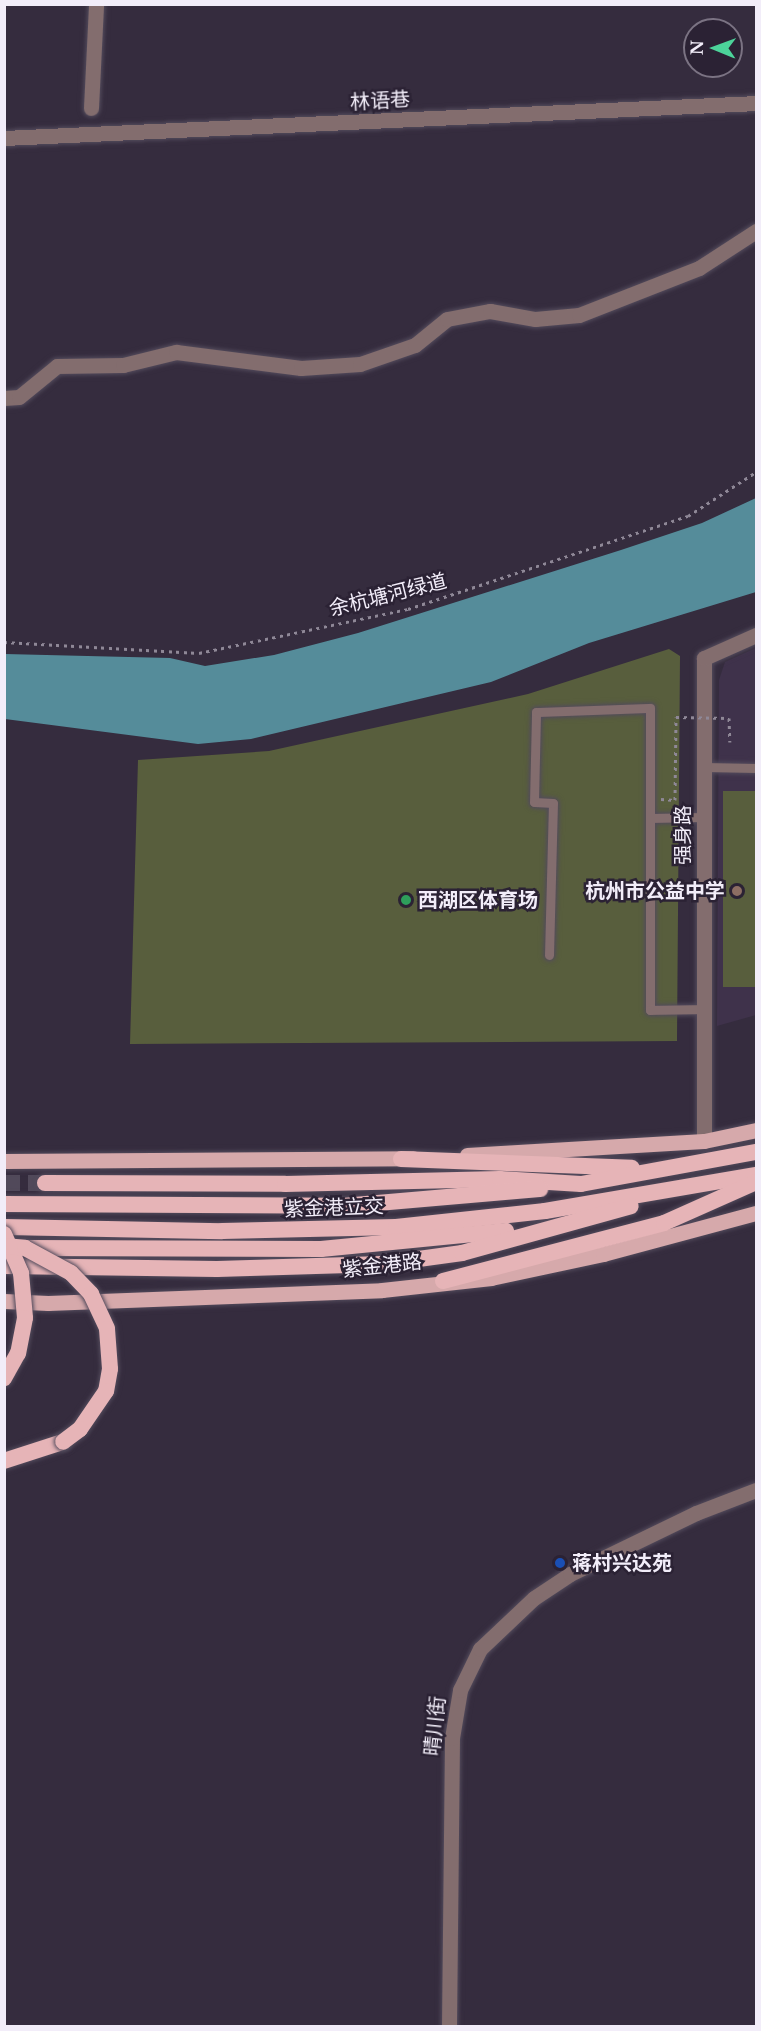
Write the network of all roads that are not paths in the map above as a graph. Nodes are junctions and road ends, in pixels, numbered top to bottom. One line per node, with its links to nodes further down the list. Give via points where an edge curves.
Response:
1 (96, 4): 3 (street)
2 (756, 103): 4 (street, 林语巷)
3 (91, 108)
4 (4, 138)
5 (756, 231): 6 (street, via 699,268 579,315 535,319 490,311 447,319 415,345 360,364 301,368 176,352 123,365 57,366 19,398)
6 (4, 398)
7 (756, 635): 8 (street, 强身路, via 704,658)
8 (704, 767): 9 (lane); 10 (street, 强身路)
9 (756, 768)
10 (704, 817): 11 (lane); 13 (street, 强身路)
11 (650, 818): 12 (lane, via 650,708 536,712 534,802 553,803); 13 (lane, via 650,1010)
12 (549, 955)
13 (704, 1009): 15 (street, 强身路)
14 (756, 1130): 15 (main road)
15 (705, 1141): 17 (main road)
16 (756, 1152): 19 (highway)
17 (401, 1159): 18 (main road); 19 (highway)
18 (4, 1161)
19 (669, 1170): 23 (highway)
20 (756, 1175): 25 (highway)
21 (756, 1182): 35 (highway, via 664,1223)
22 (45, 1183): 23 (highway, via 500,1179)
23 (581, 1184): 27 (highway, 紫金港立交, via 417,1202 275,1207)
24 (4, 1194): 27 (highway)
25 (663, 1194): 29 (highway, via 598,1218); 30 (highway, 紫金港立交, via 396,1227)
26 (4, 1204): 27 (highway, 紫金港立交)
27 (60, 1204)
28 (756, 1213): 35 (main road, 紫金港路, via 544,1268)
29 (548, 1226): 33 (highway, via 382,1245 223,1251); 34 (highway, bridge, via 462,1253 382,1264 217,1269)
30 (4, 1227)
31 (4, 1234): 37 (highway, bridge, via 21,1273 25,1318 18,1353)
32 (4, 1246): 33 (highway, bridge)
33 (25, 1248): 38 (highway, bridge, via 61,1264 82,1283 107,1329 110,1369 106,1391 80,1429 63,1442)
34 (4, 1266)
35 (443, 1281): 36 (main road, 紫金港路, via 382,1290 59,1303)
36 (4, 1301)
37 (4, 1378)
38 (4, 1461)
39 (756, 1490): 40 (street, 晴川街, via 696,1513 570,1574 534,1598 480,1648 460,1689 452,1738)
40 (449, 2026)

